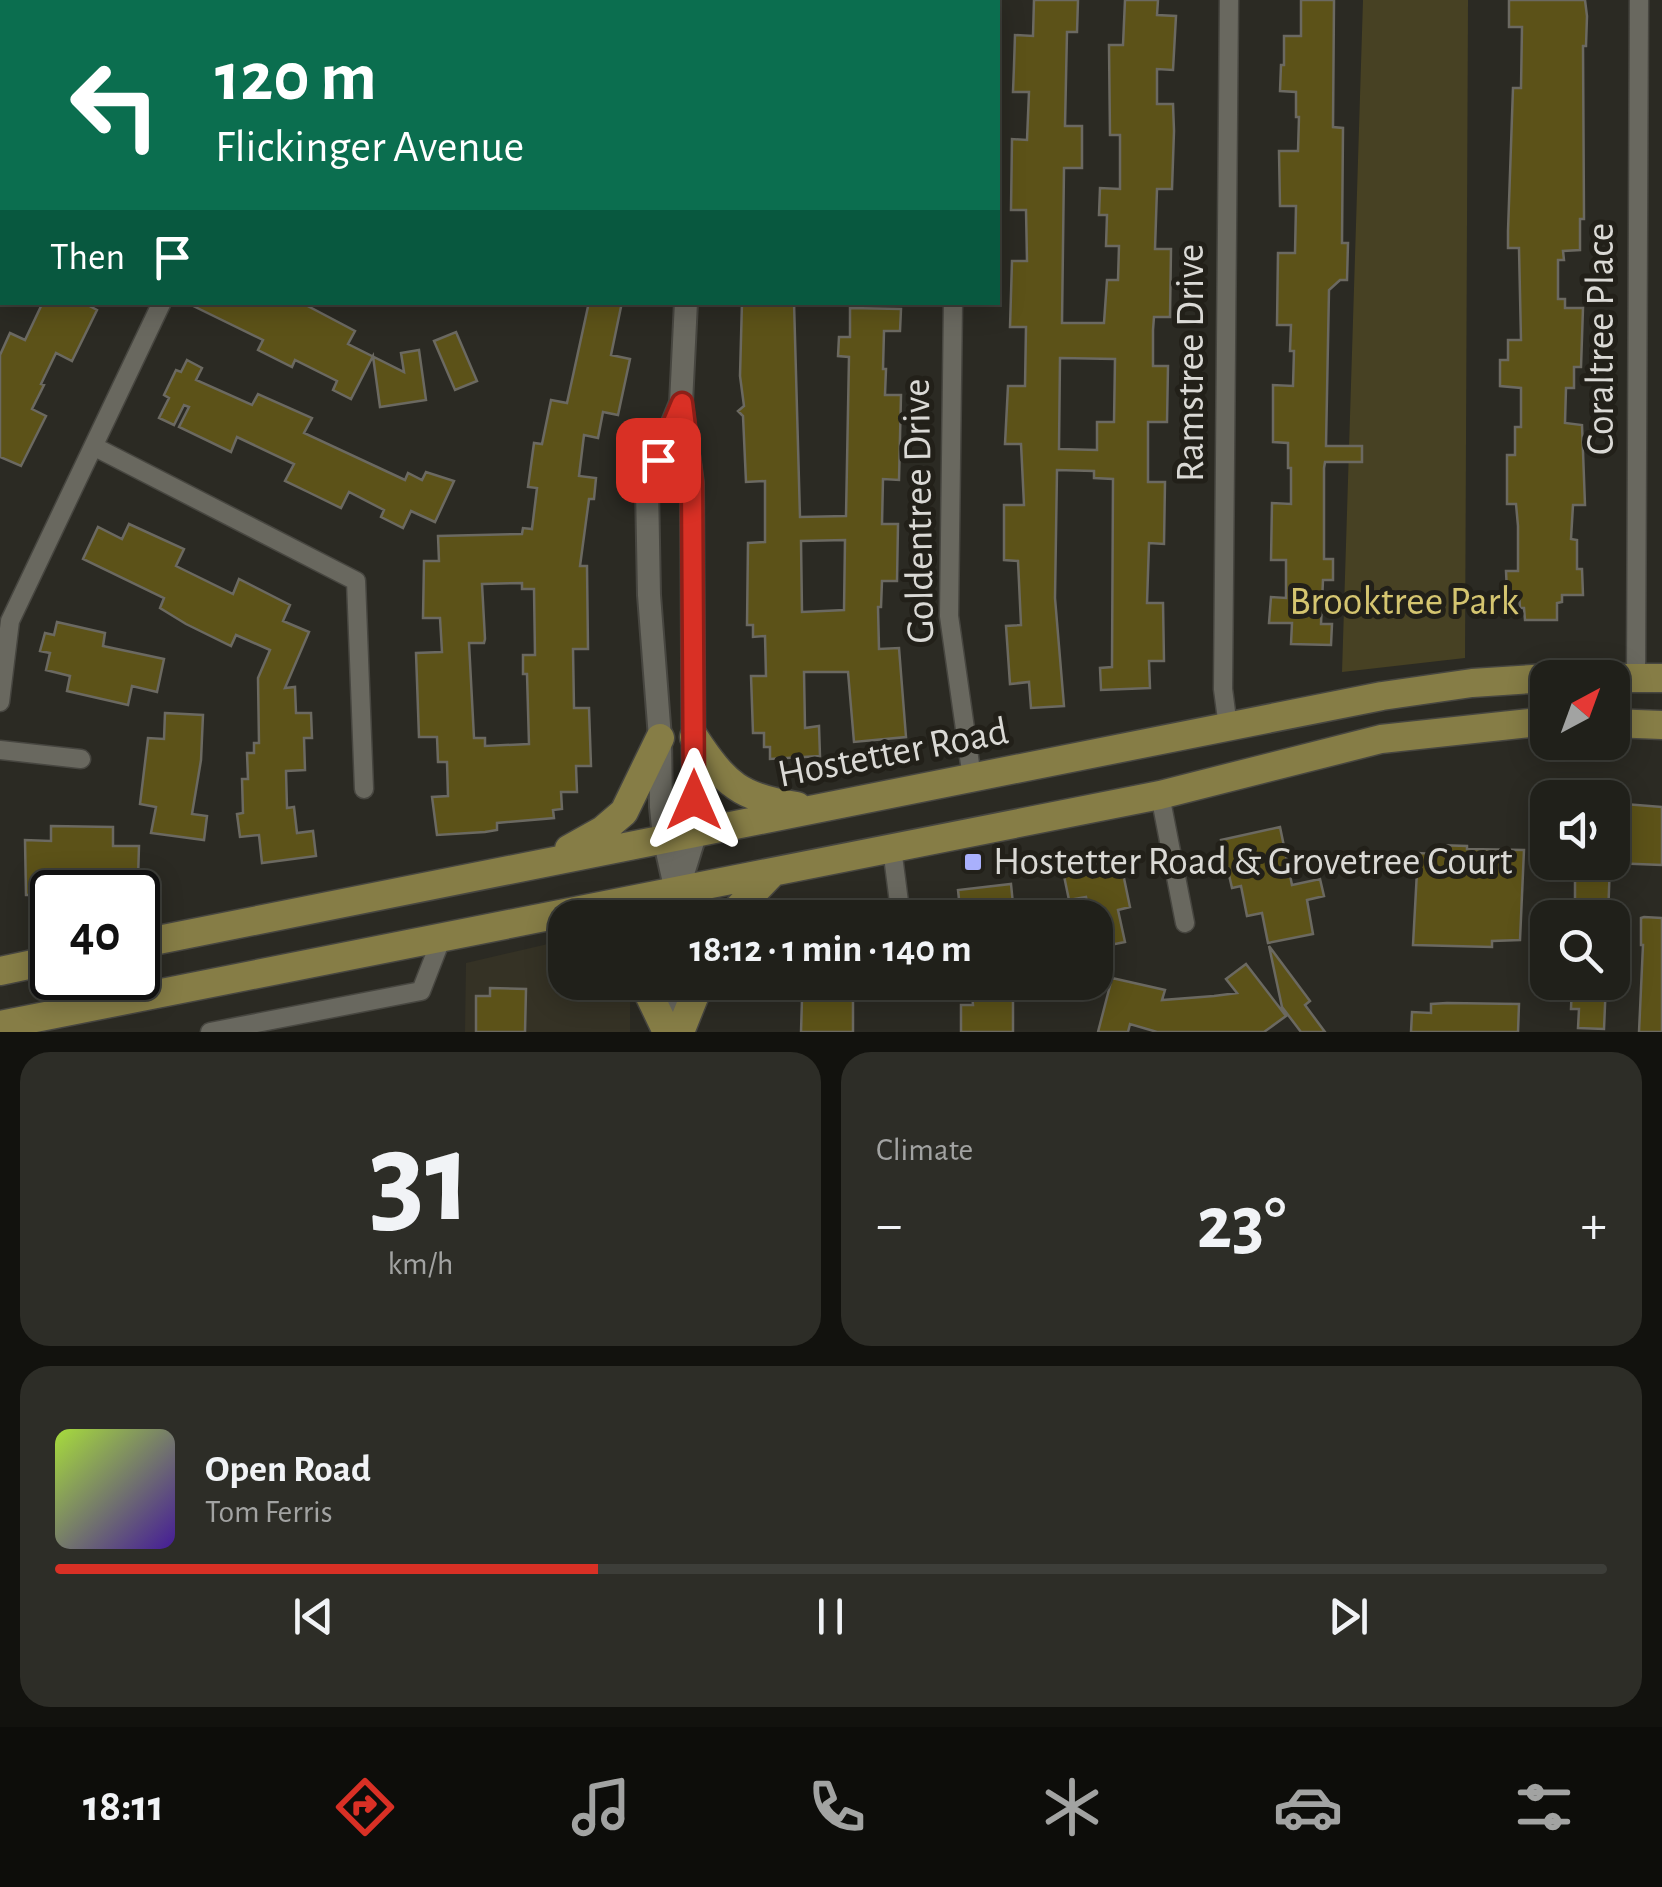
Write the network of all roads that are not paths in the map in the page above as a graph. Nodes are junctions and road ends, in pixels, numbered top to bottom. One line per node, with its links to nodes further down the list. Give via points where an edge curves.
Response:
1 (1229, 0): 14 (street, Ramstree Drive, via 1223,688)
2 (1639, 0): 8 (street, Coraltree Place)
3 (161, 305): 7 (street)
4 (686, 305): 6 (street)
5 (953, 305): 19 (street, Goldentree Drive, via 948,616)
6 (682, 403): 15 (street, via 692,483); 16 (street, via 647,488)
7 (95, 447): 10 (street, via 10,622); 20 (street, via 356,580)
8 (1637, 678)
9 (1530, 679): 14 (main road, Hostetter Road, via 1382,696)
10 (0, 702)
11 (1530, 723): 21 (main road, via 1381,739)
12 (1630, 723): 13 (main road)
13 (1662, 724)
14 (1228, 727): 19 (main road, Hostetter Road)
15 (694, 737): 22 (main road, via 731,784 759,800); 23 (street)
16 (660, 738): 24 (street); 26 (main road, via 624,812)
17 (0, 750): 18 (street)
18 (81, 759)
19 (972, 778): 22 (main road, Hostetter Road)
20 (364, 789)
21 (1160, 795): 25 (main road); 34 (street)
22 (818, 808): 23 (main road, Hostetter Road)
23 (694, 833): 24 (main road, Hostetter Road); 29 (main road)
24 (664, 838): 26 (main road, Hostetter Road); 28 (street)
25 (892, 848): 27 (main road); 32 (street)
26 (548, 862): 36 (main road, Hostetter Road)
27 (774, 872): 30 (main road); 31 (main road)
28 (675, 900)
29 (677, 900)
30 (688, 900)
31 (747, 900)
32 (899, 900)
33 (548, 918): 35 (main road)
34 (1184, 922)
35 (442, 937): 42 (main road); 43 (street, via 421,991)
36 (160, 940)
37 (30, 965): 38 (main road)
38 (0, 971)
39 (654, 1000): 44 (main road)
40 (675, 1000): 44 (main road)
41 (691, 1000): 44 (main road)
42 (0, 1025)
43 (210, 1032)
44 (674, 1032)

